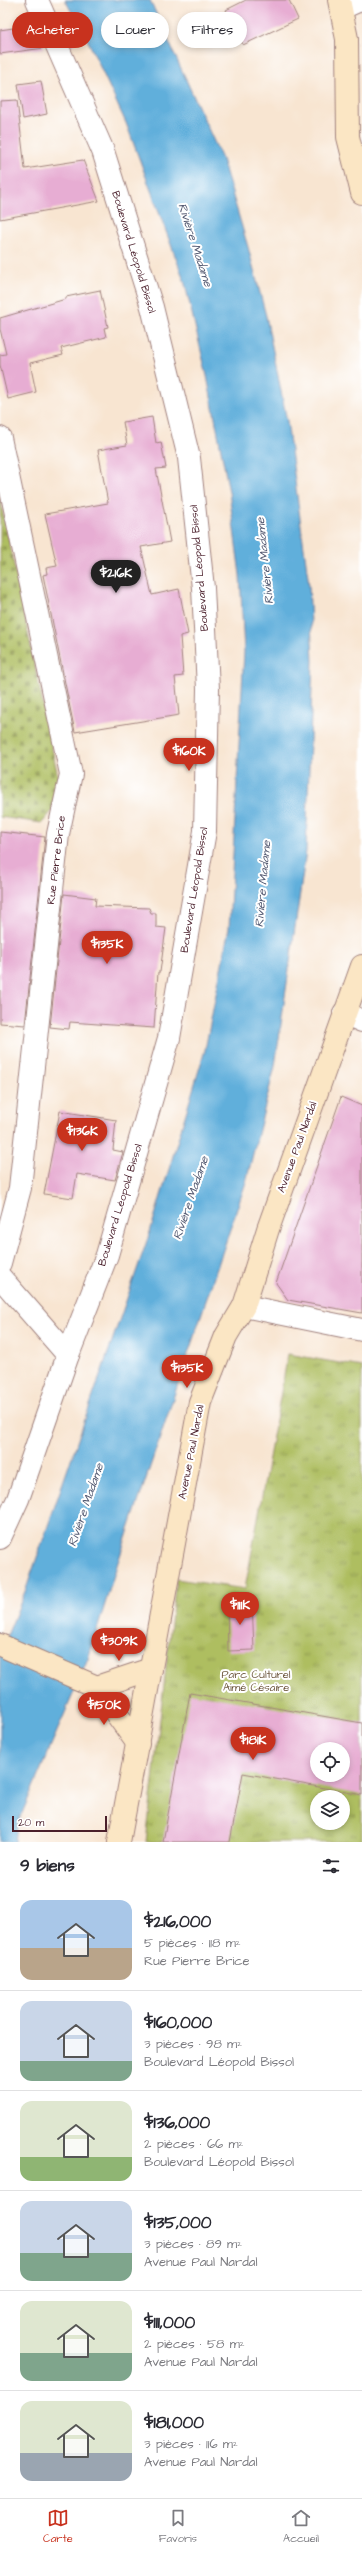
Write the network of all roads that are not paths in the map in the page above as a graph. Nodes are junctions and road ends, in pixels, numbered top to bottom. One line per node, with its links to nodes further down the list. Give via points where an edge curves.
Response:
1 (37, 0): 14 (street, Boulevard Léopold Bissol, via 103,151 154,314 189,458 203,588 208,689 205,832 169,1038 106,1255)
2 (347, 3): 3 (main road)
3 (347, 39): 4 (main road); 5 (main road)
4 (362, 66)
5 (355, 136): 6 (main road)
6 (362, 193)
7 (0, 438): 10 (street, Rue Pierre Brice, via 71,774 58,834 20,1188)
8 (362, 966): 9 (main road, Avenue Paul Nardal)
9 (353, 1017): 12 (main road, Avenue Paul Nardal, via 268,1228)
10 (0, 1263)
11 (0, 1277): 14 (street)
12 (244, 1306): 13 (street); 19 (main road, Avenue Paul Nardal, via 226,1336 200,1402)
13 (362, 1330)
14 (68, 1355): 15 (street, Boulevard Léopold Bissol)
15 (18, 1498): 16 (street); 17 (street, Boulevard Léopold Bissol)
16 (0, 1510)
17 (0, 1538)
18 (0, 1645): 20 (main road)
19 (151, 1669): 20 (main road); 21 (main road, Avenue Paul Nardal)
20 (97, 1687): 21 (main road)
21 (138, 1744): 22 (main road, Avenue Paul Nardal)
22 (119, 1842)

